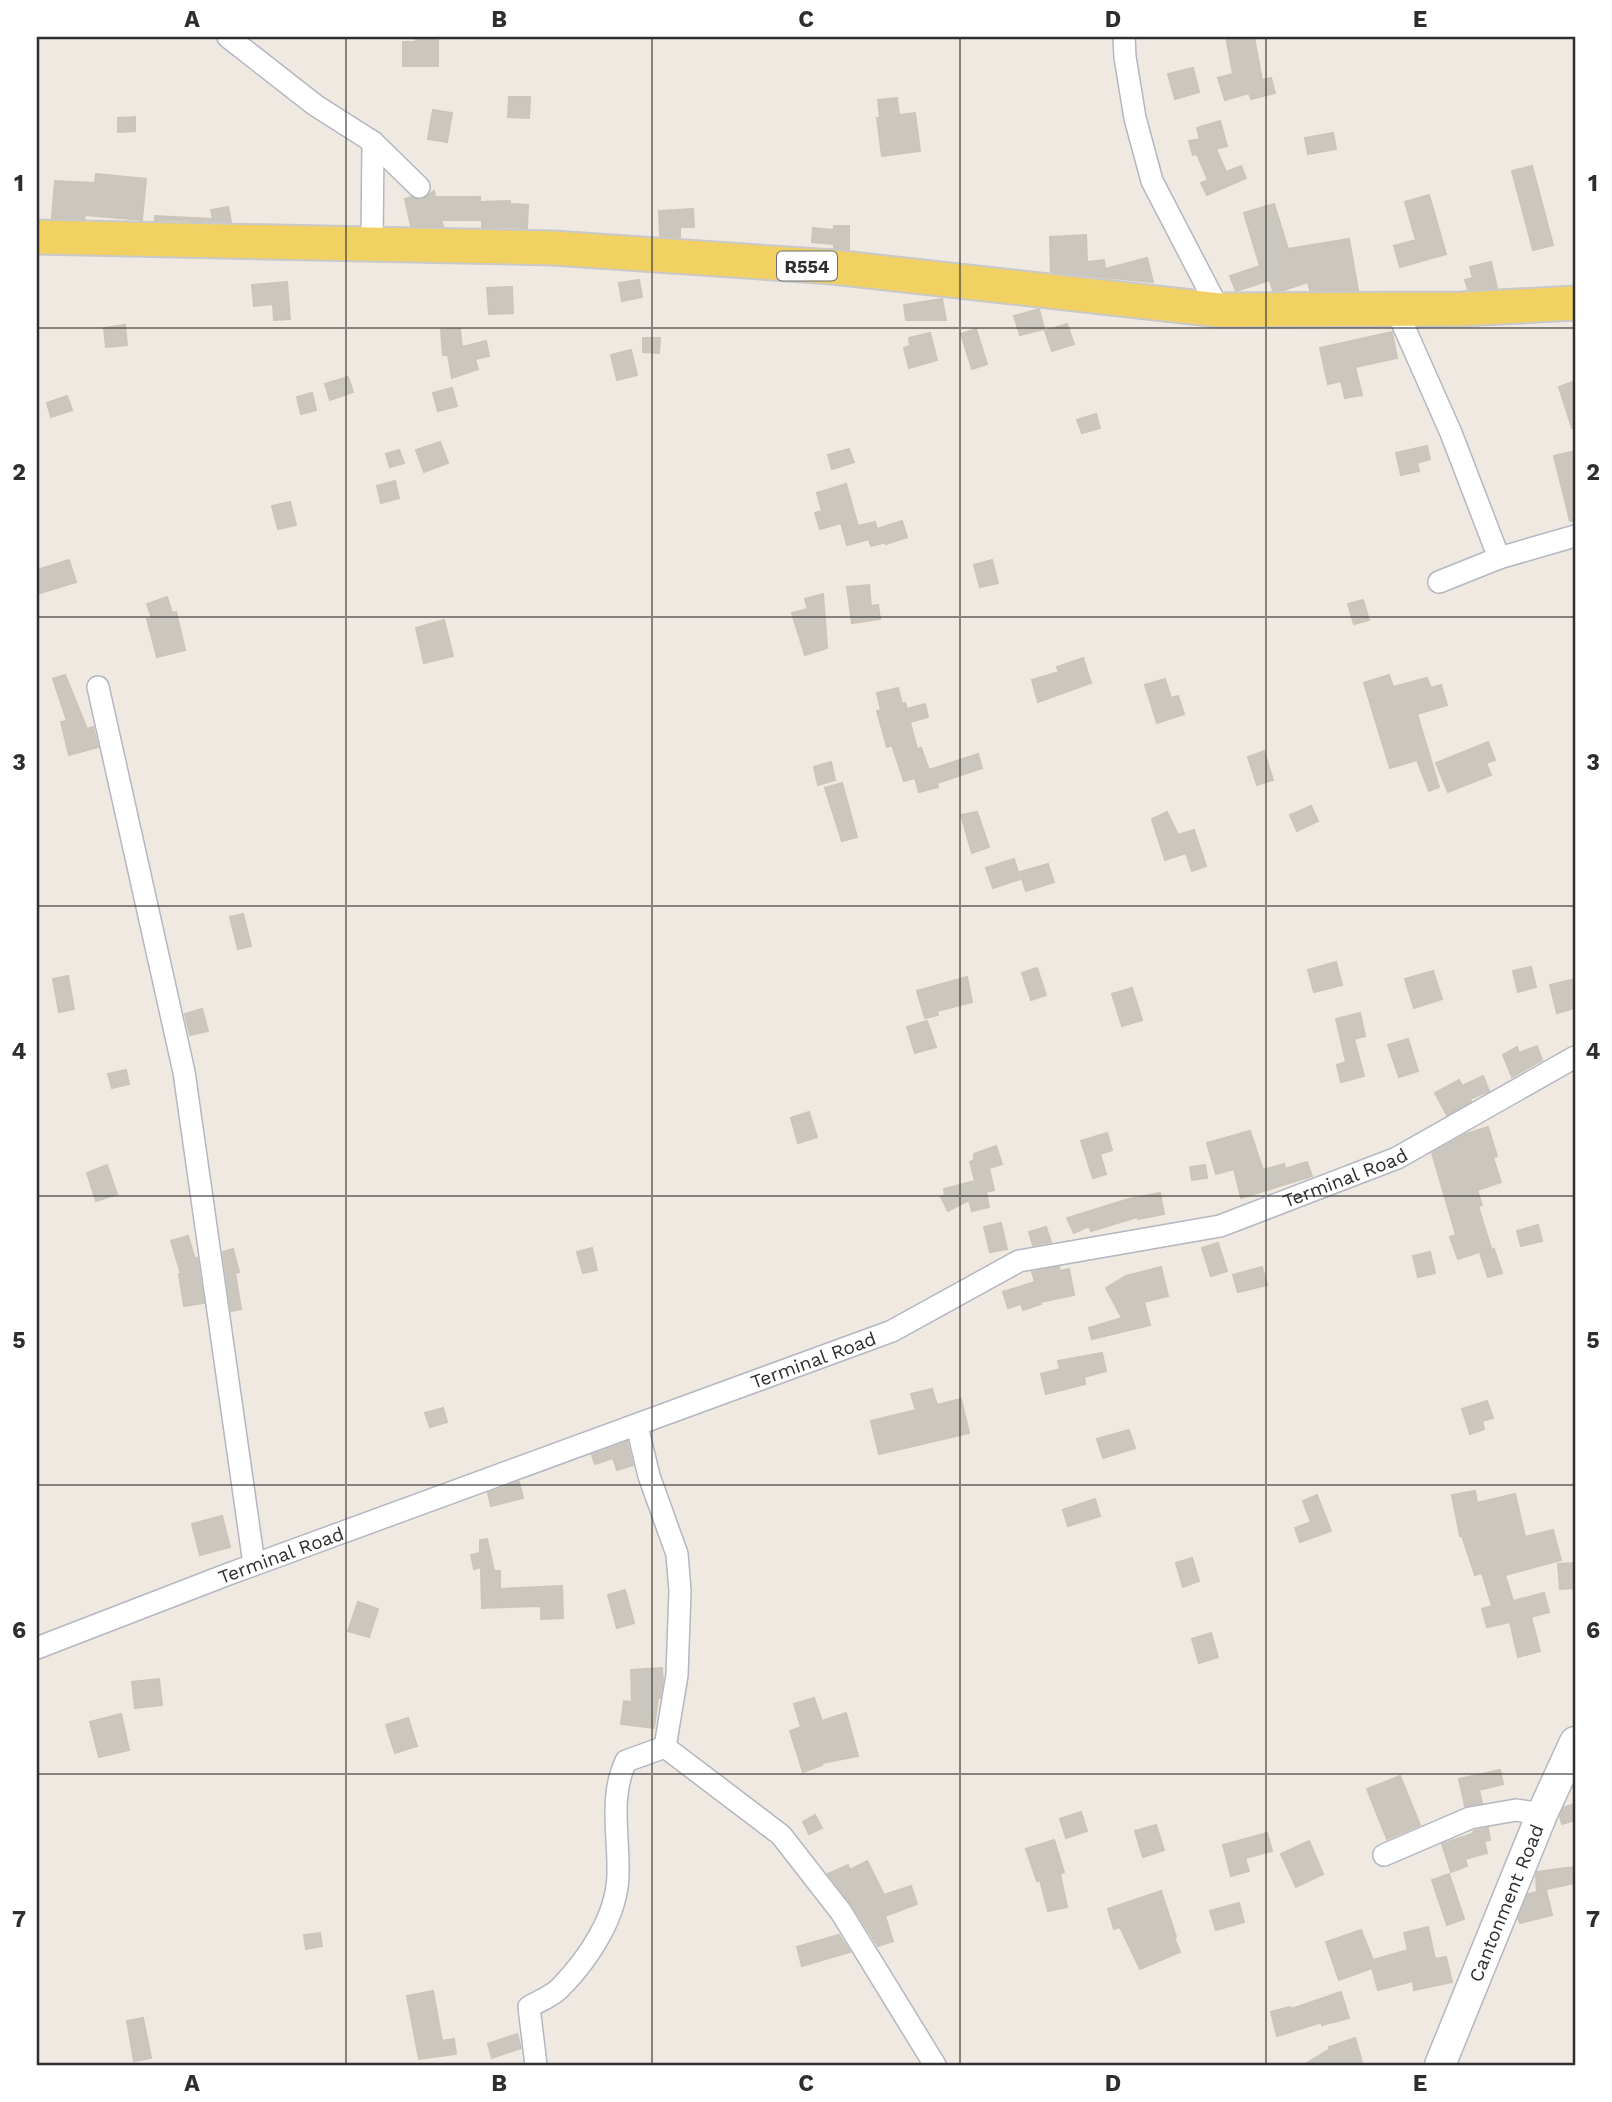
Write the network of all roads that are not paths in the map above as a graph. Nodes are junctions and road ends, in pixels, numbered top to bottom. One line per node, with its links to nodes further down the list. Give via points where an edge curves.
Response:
1 (228, 37): 3 (street)
2 (1124, 37): 9 (street, via 1135,118 1152,181)
3 (373, 142): 4 (street); 6 (street)
4 (419, 187)
5 (37, 237): 6 (main road, R554)
6 (372, 244): 9 (main road, R554, via 553,248 833,267)
7 (1575, 303): 8 (main road, R554)
8 (1396, 309): 9 (main road, R554); 11 (street)
9 (1219, 310)
10 (1575, 536): 11 (street)
11 (1499, 558): 12 (street)
12 (1439, 582)
13 (98, 687): 16 (street, via 184,1072)
14 (1575, 1057): 15 (street, Terminal Road, via 1397,1158 1220,1226 1019,1261 891,1331)
15 (636, 1426): 16 (street, Terminal Road); 19 (street, via 677,1554 677,1675)
16 (254, 1564): 17 (street, Terminal Road)
17 (37, 1648)
18 (1575, 1742): 20 (street, Cantonment Road)
19 (665, 1747): 22 (street, via 626,1762 618,1777 618,1875 613,1908 587,1955 559,1989 529,2007); 23 (street, via 781,1835 841,1912)
20 (1542, 1814): 21 (street, via 1516,1810 1470,1818); 24 (street, Cantonment Road)
21 (1384, 1855)
22 (536, 2065)
23 (935, 2065)
24 (1440, 2065)

